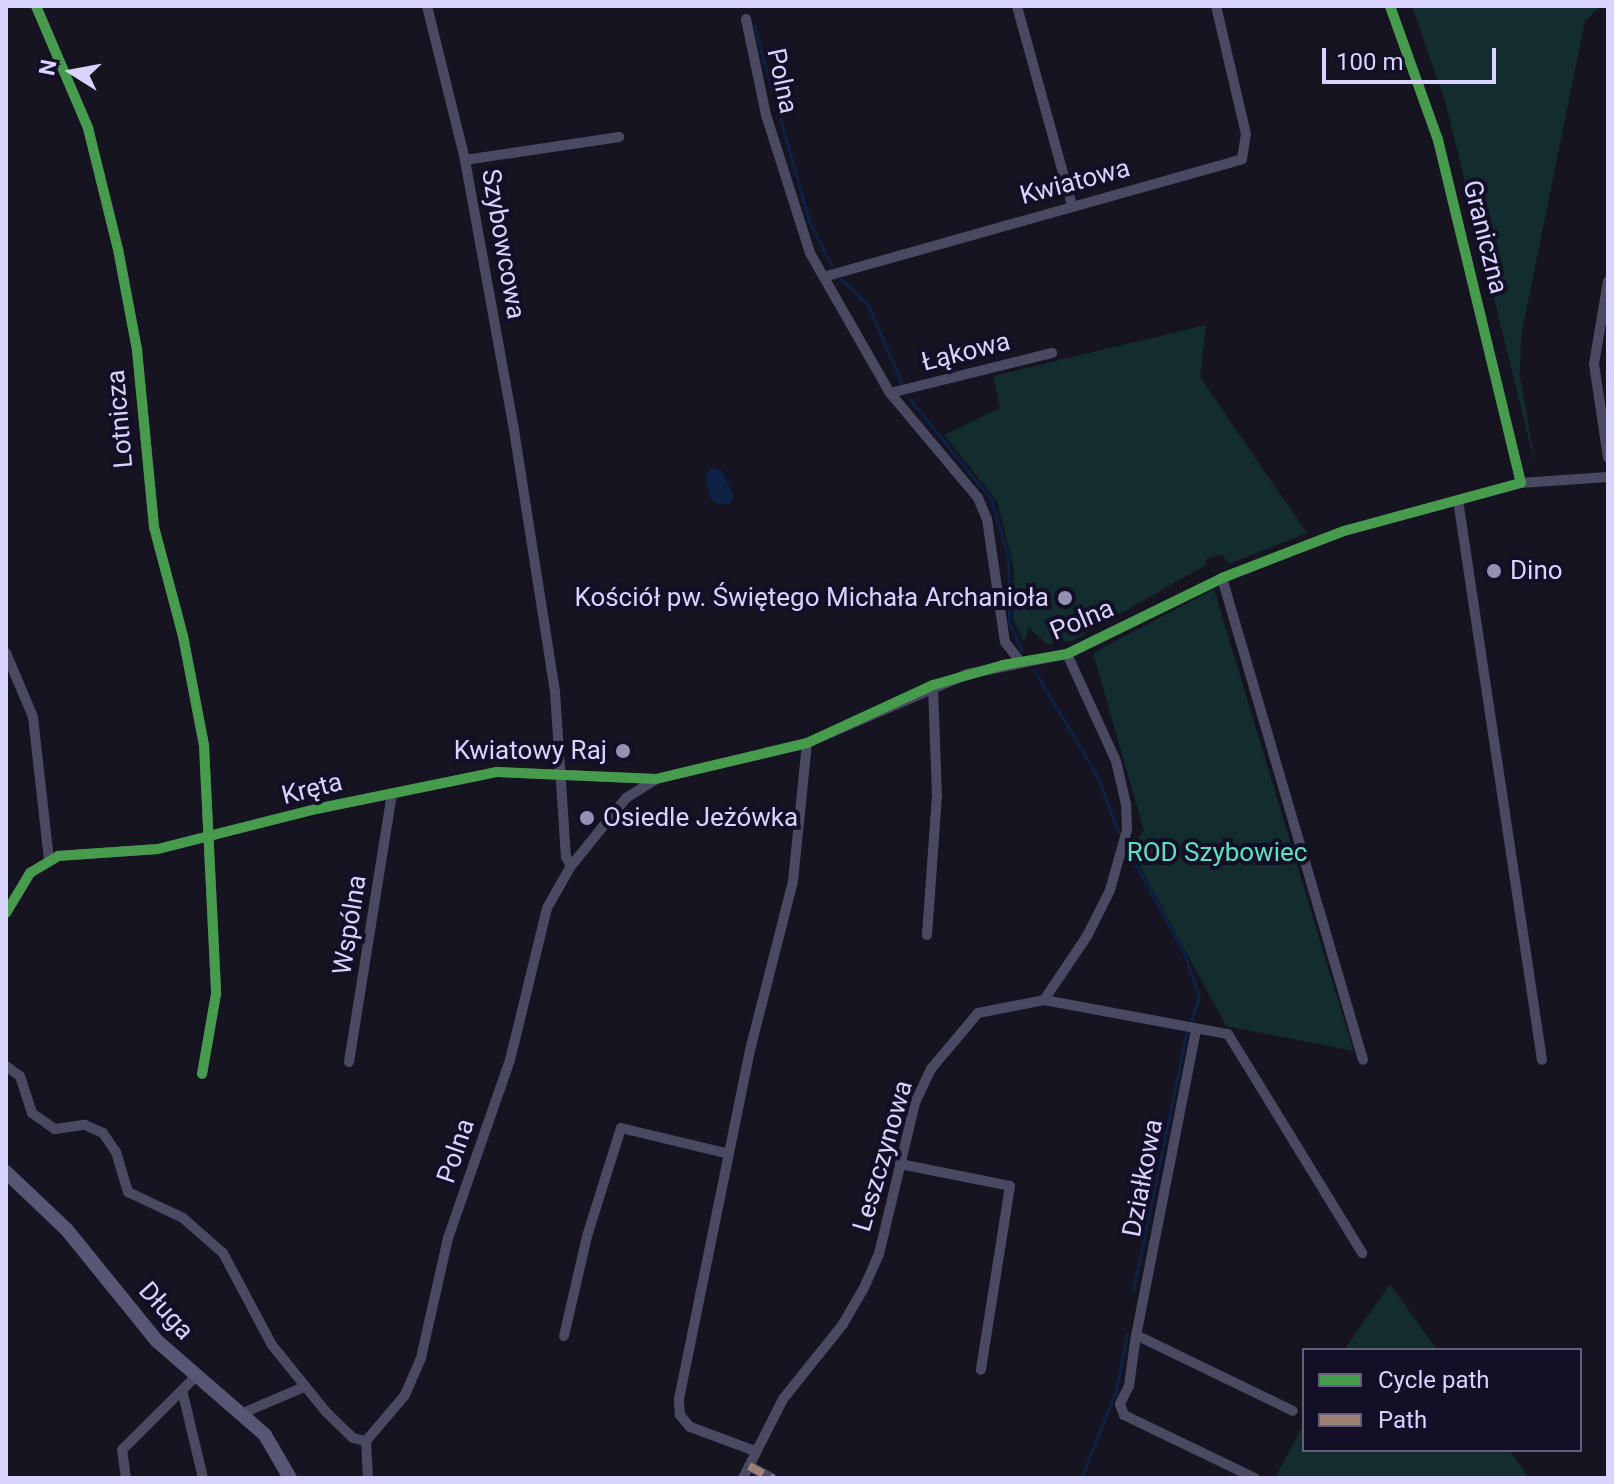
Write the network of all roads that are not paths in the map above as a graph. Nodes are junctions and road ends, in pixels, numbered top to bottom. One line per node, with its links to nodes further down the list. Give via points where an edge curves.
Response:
1 (36, 6): 28 (street, Lotnicza, via 88,128 118,249 137,350 154,527 204,745)
2 (427, 6): 8 (street, Szybowcowa)
3 (1017, 6): 9 (street)
4 (1216, 6): 9 (street, Kwiatowa, via 1246,134 1242,159)
5 (1390, 6): 17 (street, Graniczna, via 1438,140)
6 (746, 19): 10 (street, Polna, via 795,216 810,253)
7 (619, 137): 8 (street)
8 (465, 160): 25 (street, Szybowcowa, via 555,692)
9 (1072, 206): 10 (street, Kwiatowa)
10 (827, 276): 14 (street, Polna)
11 (1608, 281): 12 (street)
12 (1606, 298): 15 (street, via 1594,364)
13 (1052, 353): 14 (street, Łąkowa)
14 (890, 393): 22 (street, Polna, via 985,514 1005,642)
15 (1608, 458)
16 (1608, 477): 17 (street, Polna)
17 (1521, 483): 18 (street, Polna)
18 (1458, 500): 19 (street, Polna, via 1344,531); 36 (street)
19 (1222, 578): 21 (street, Polna); 35 (street)
20 (6, 653): 29 (street, via 33,717)
21 (1067, 654): 22 (street, Polna); 33 (street, via 1116,761 1127,830 1099,913)
22 (1020, 661): 23 (street, Polna)
23 (933, 685): 24 (street, Polna); 32 (street, via 937,796)
24 (807, 743): 26 (street, Polna); 40 (street, via 795,867)
25 (560, 772): 26 (street, Kręta); 27 (street, Kręta, via 497,772); 30 (street)
26 (656, 779): 30 (street, Polna, via 626,798)
27 (392, 794): 28 (street, Kręta); 37 (street, Wspólna)
28 (210, 837): 29 (street, Kręta, via 158,849); 39 (street, Lotnicza, via 216,994)
29 (49, 860): 31 (street, via 30,873)
30 (571, 866): 52 (street, Polna, via 547,908 510,1060 448,1238 421,1358 405,1395)
31 (6, 913)
32 (927, 935)
33 (1044, 1000): 34 (street); 41 (street, Leszczynowa, via 978,1013 951,1039 915,1103)
34 (1194, 1029): 43 (street, via 1228,1034); 44 (street, Działkowa)
35 (1363, 1060)
36 (1542, 1060)
37 (349, 1062)
38 (6, 1066): 48 (street, via 20,1076 32,1113 55,1129 85,1125 103,1133 116,1152 128,1192 183,1218 223,1253 259,1325)
39 (202, 1074)
40 (729, 1154): 45 (street, via 621,1128 587,1236); 53 (street, via 680,1415 690,1427)
41 (900, 1164): 46 (street, via 1010,1186); 53 (street, Leszczynowa, via 879,1254 863,1290 783,1399)
42 (6, 1172): 47 (street, Długa, via 67,1230 157,1341)
43 (1362, 1253)
44 (1136, 1335): 50 (street); 61 (street, Działkowa, via 1129,1386 1120,1404 1124,1415)
45 (564, 1336)
46 (981, 1370)
47 (195, 1377): 49 (street); 51 (street, Długa)
48 (304, 1387): 51 (street); 52 (street, via 353,1438)
49 (183, 1394): 55 (street, via 122,1450); 56 (street)
50 (1293, 1411)
51 (243, 1413): 57 (street, Długa, via 265,1435)
52 (366, 1441): 58 (street)
53 (755, 1451): 54 (street, Leszczynowa)
54 (749, 1466): 59 (street, Leszczynowa); 60 (street)
55 (126, 1478)
56 (203, 1478)
57 (290, 1478)
58 (368, 1478)
59 (743, 1478)
60 (772, 1478)
61 (1255, 1478)

